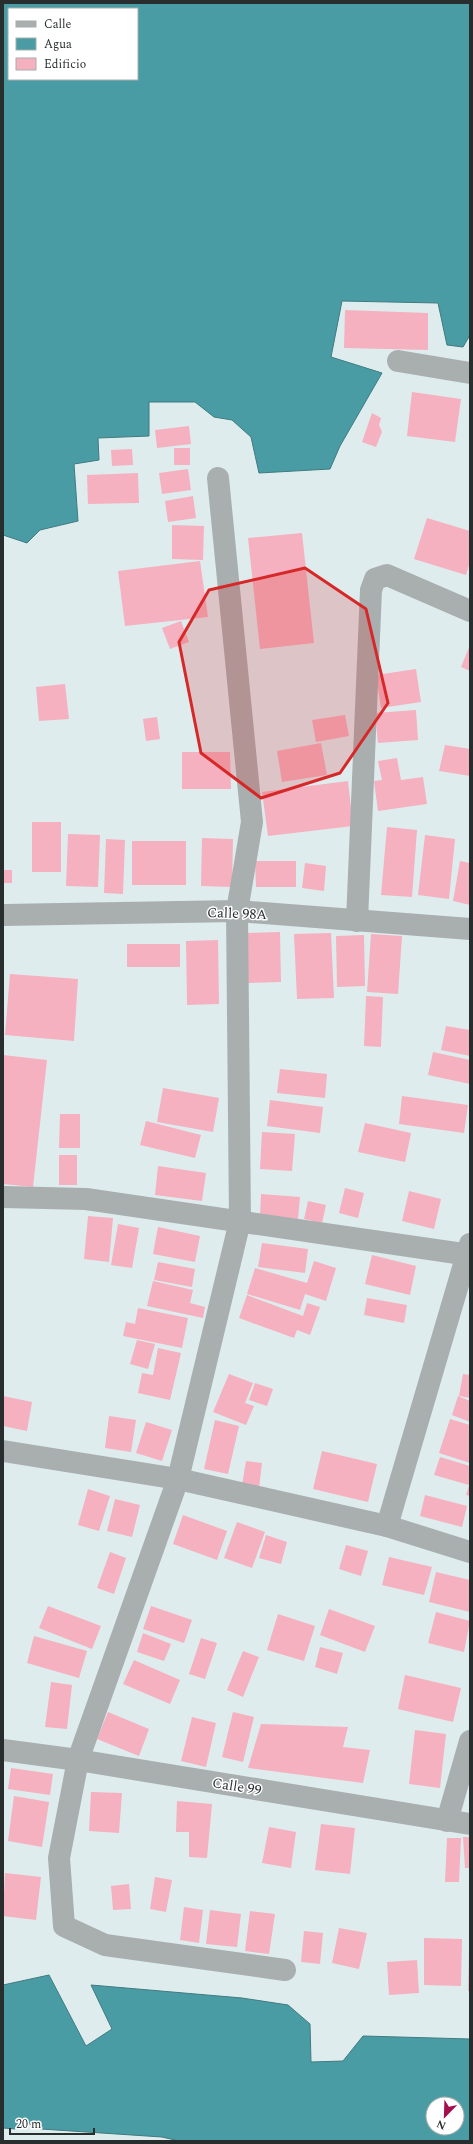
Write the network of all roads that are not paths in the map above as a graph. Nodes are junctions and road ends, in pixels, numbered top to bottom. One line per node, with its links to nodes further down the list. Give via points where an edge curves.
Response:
1 (398, 361): 2 (street)
2 (470, 373)
3 (218, 478): 5 (street, via 252,822)
4 (470, 611): 7 (street, via 387,575 375,579 371,590)
5 (237, 911): 6 (street, Calle 98A); 7 (street, Calle 98A); 10 (street)
6 (3, 915)
7 (358, 921): 8 (street, Calle 98A)
8 (470, 929)
9 (3, 1197): 10 (street, via 86,1199)
10 (240, 1221): 11 (street); 13 (street)
11 (469, 1251): 14 (street)
12 (3, 1451): 13 (street)
13 (178, 1479): 14 (street); 18 (street)
14 (387, 1526): 15 (street)
15 (470, 1552)
16 (470, 1741): 19 (street)
17 (3, 1750): 18 (street, Calle 99)
18 (78, 1760): 19 (street, Calle 99); 21 (street, via 59,1858 64,1926 105,1945)
19 (447, 1820): 20 (street, Calle 99)
20 (470, 1824)
21 (285, 1970)

